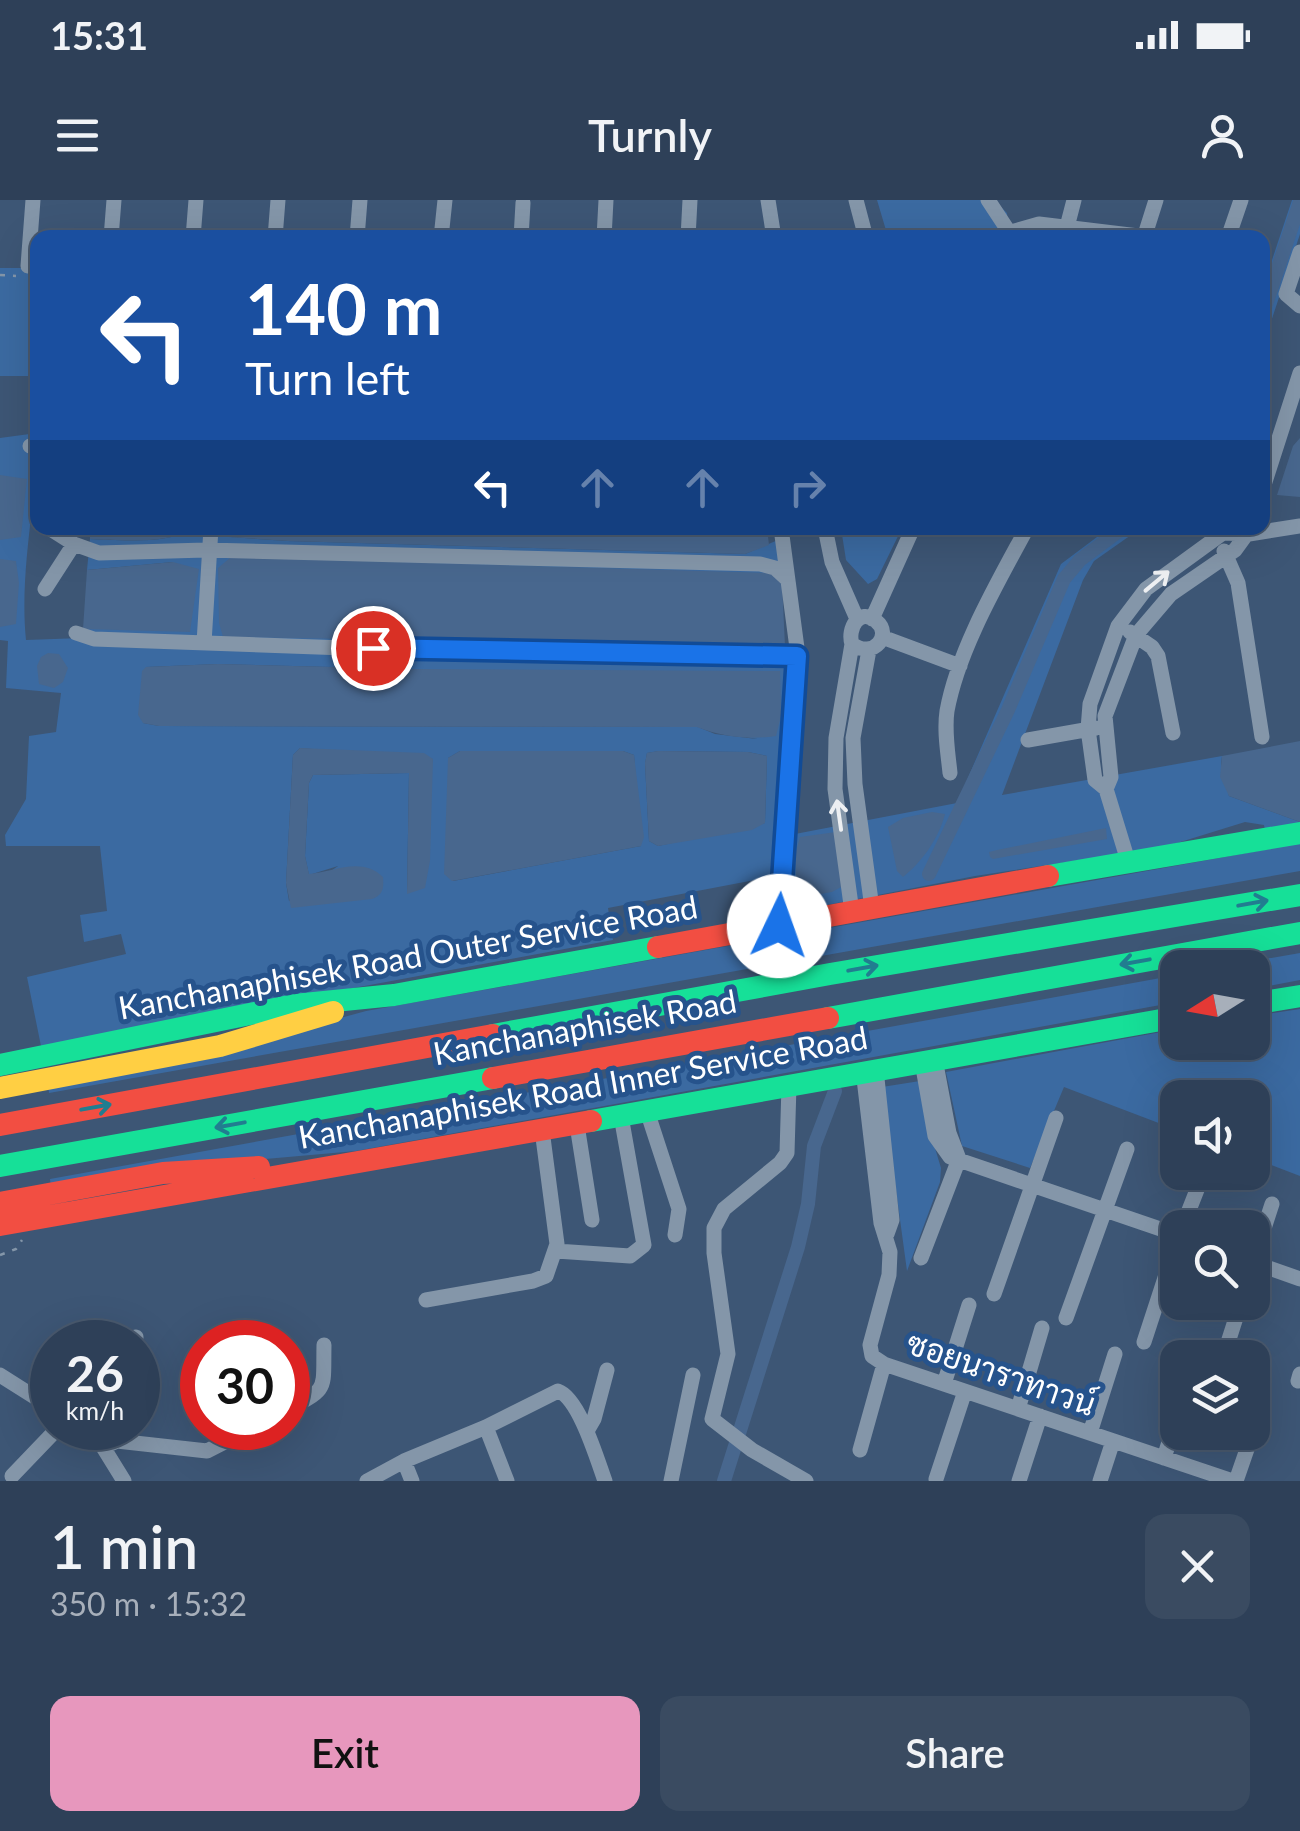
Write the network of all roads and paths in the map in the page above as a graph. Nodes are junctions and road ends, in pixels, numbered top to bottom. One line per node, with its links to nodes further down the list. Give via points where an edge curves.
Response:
1 (33, 200): 17 (street)
2 (114, 200): 18 (street)
3 (196, 200): 19 (street)
4 (278, 200): 20 (street)
5 (360, 200): 21 (street)
6 (445, 200): 22 (street)
7 (606, 200): 24 (street)
8 (690, 200): 25 (street)
9 (768, 200): 26 (street)
10 (856, 200): 27 (street)
11 (988, 200): 28 (street)
12 (1074, 200): 16 (street)
13 (1156, 200): 31 (street)
14 (1241, 200): 32 (street)
15 (524, 201): 23 (street)
16 (1066, 227): 29 (street); 30 (street)
17 (31, 230)
18 (112, 230)
19 (194, 230)
20 (276, 230)
21 (358, 230)
22 (442, 230)
23 (522, 230)
24 (604, 230)
25 (688, 230)
26 (773, 230)
27 (864, 230)
28 (1009, 230)
29 (1024, 230)
30 (1089, 230)
31 (1146, 230)
32 (1231, 230)
33 (30, 240): 35 (street)
34 (1300, 252): 36 (street, via 1286,294)
35 (28, 266)
36 (1300, 306)
37 (1300, 373): 38 (street)
38 (1270, 466)
39 (1300, 526): 40 (street)
40 (1270, 528)
41 (60, 535): 50 (street)
42 (210, 535): 51 (street)
43 (782, 535): 53 (street)
44 (826, 535): 55 (street, via 832,562)
45 (910, 535): 55 (street)
46 (1024, 535): 64 (street)
47 (1220, 535): 49 (street)
48 (1246, 535): 52 (street)
49 (1215, 538): 52 (street); 56 (street, one-way to 49, via 1150,585)
50 (74, 544): 51 (street, via 99,553); 54 (street)
51 (210, 550): 53 (street, via 760,564); 60 (street)
52 (1227, 556): 58 (street, via 1171,594); 68 (street, via 1238,582)
53 (788, 580): 63 (street)
54 (44, 589)
55 (865, 619): 59 (street, via 882,628); 61 (street, via 851,626)
56 (1118, 626): 58 (street); 66 (street, via 1090,704)
57 (76, 633): 60 (street)
58 (1136, 635): 65 (street); 67 (street, via 1158,656)
59 (882, 637): 62 (street); 64 (street)
60 (204, 642): 63 (street)
61 (852, 644): 62 (street); 75 (street, one-way to 61, via 835,789)
62 (870, 650): 75 (street, via 853,738)
63 (797, 656): 76 (street)
64 (960, 666): 70 (street, via 947,711)
65 (1105, 727): 66 (street); 71 (street)
66 (1088, 729): 69 (street); 71 (street, via 1095,780)
67 (1174, 733)
68 (1262, 737)
69 (1028, 740)
70 (950, 773)
71 (1106, 789): 73 (street)
72 (1300, 833): 73 (main road, Kanchanaphisek Road Outer Service Road)
73 (1128, 861): 75 (main road, Kanchanaphisek Road Outer Service Road)
74 (1300, 894): 92 (main road, Kanchanaphisek Road, one-way to 74)
75 (862, 910): 76 (main road, Kanchanaphisek Road Outer Service Road)
76 (779, 926): 78 (main road, Kanchanaphisek Road Outer Service Road)
77 (1300, 932): 98 (main road, Kanchanaphisek Road, one-way to 98)
78 (394, 994): 82 (main road, Kanchanaphisek Road Outer Service Road); 83 (main road)
79 (1300, 996): 80 (main road)
80 (1270, 1001)
81 (1160, 1020): 84 (main road, Kanchanaphisek Road Inner Service Road)
82 (214, 1021): 83 (main road, via 231,1034); 85 (main road, Kanchanaphisek Road Outer Service Road)
83 (220, 1046): 88 (main road)
84 (929, 1060): 86 (main road, Kanchanaphisek Road Inner Service Road); 96 (street)
85 (0, 1065)
86 (869, 1070): 87 (main road, Kanchanaphisek Road Inner Service Road); 121 (street, ซอยนาราทาวน์, via 892,1220 889,1275 870,1345)
87 (789, 1085): 89 (main road, Kanchanaphisek Road Inner Service Road); 151 (street, via 787,1153 724,1208 714,1228 728,1354 712,1418)
88 (0, 1088)
89 (647, 1111): 90 (main road, Kanchanaphisek Road Inner Service Road); 107 (street, via 678,1209)
90 (621, 1116): 93 (main road, Kanchanaphisek Road Inner Service Road); 108 (street, via 644,1245 630,1256)
91 (1056, 1118): 99 (street)
92 (0, 1125)
93 (577, 1125): 94 (main road, Kanchanaphisek Road Inner Service Road); 104 (street)
94 (542, 1130): 97 (main road, Kanchanaphisek Road Inner Service Road); 108 (street)
95 (1128, 1150): 102 (street)
96 (959, 1159): 99 (street); 109 (street)
97 (345, 1163): 100 (main road, via 163,1173); 105 (main road, Kanchanaphisek Road Inner Service Road)
98 (0, 1166)
99 (1033, 1184): 102 (street); 113 (street)
100 (0, 1202)
101 (1272, 1204): 103 (street)
102 (1105, 1210): 106 (street); 116 (street)
103 (1270, 1210)
104 (592, 1220)
105 (0, 1225)
106 (1160, 1230)
107 (675, 1235)
108 (556, 1251): 114 (street, via 546,1276 533,1282)
109 (921, 1258)
110 (1270, 1269): 111 (street)
111 (1300, 1280)
112 (1160, 1293): 118 (street)
113 (994, 1294)
114 (426, 1300)
115 (969, 1305): 125 (street)
116 (1066, 1318)
117 (1042, 1328): 129 (street)
118 (1144, 1342)
119 (324, 1345): 128 (street, via 323,1387)
120 (1115, 1354): 133 (street)
121 (884, 1364): 125 (street, ซอยนาราทาวน์); 137 (street)
122 (607, 1370): 132 (street)
123 (0, 1375): 127 (street)
124 (693, 1375): 150 (street)
125 (944, 1384): 126 (street, ซอยนาราทาวน์)
126 (965, 1391): 129 (street, ซอยนาราทาวน์); 144 (street)
127 (30, 1394)
128 (310, 1398)
129 (1018, 1409): 130 (street, ซอยนาราทาวน์)
130 (1040, 1416): 133 (street, ซอยนาราทาวน์); 152 (street)
131 (486, 1427): 132 (street, via 558,1391); 141 (street); 148 (street)
132 (587, 1432): 149 (street)
133 (1090, 1433): 134 (street, ซอยนาราทาวน์)
134 (1113, 1441): 140 (street, ซอยนาราทาวน์); 153 (street)
135 (35, 1450): 143 (street)
136 (105, 1450): 145 (street)
137 (860, 1450)
138 (1166, 1450): 140 (street)
139 (1246, 1450): 154 (street)
140 (1164, 1458): 142 (street, ซอยนาราทาวน์)
141 (404, 1461): 146 (street); 147 (street)
142 (1183, 1473): 154 (street, ซอยนาราทาวน์)
143 (10, 1474)
144 (936, 1479)
145 (124, 1481)
146 (367, 1481)
147 (412, 1481)
148 (506, 1481)
149 (606, 1481)
150 (671, 1481)
151 (806, 1481)
152 (1018, 1481)
153 (1100, 1481)
154 (1234, 1481)

